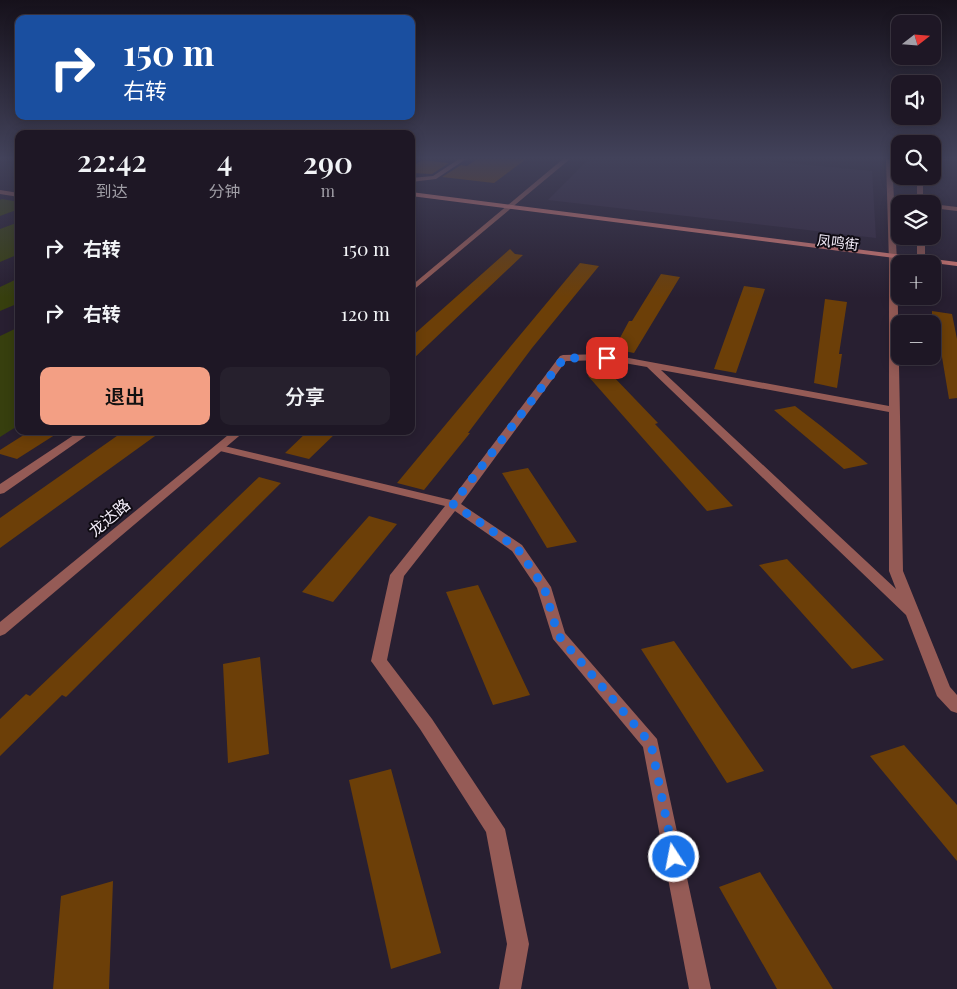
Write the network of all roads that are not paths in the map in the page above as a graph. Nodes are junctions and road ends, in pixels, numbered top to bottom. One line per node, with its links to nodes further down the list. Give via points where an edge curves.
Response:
1 (471, 205): 6 (main road, 凤鸣街)
2 (484, 205): 6 (main road, 凤鸣街)
3 (513, 205): 6 (street)
4 (891, 205): 8 (street)
5 (941, 207): 7 (street)
6 (509, 209): 9 (main road, 凤鸣街); 14 (street)
7 (957, 209)
8 (893, 255)
9 (891, 259)
10 (941, 263): 11 (main road, 凤鸣街)
11 (957, 264)
12 (941, 269): 13 (main road)
13 (957, 271)
14 (415, 287)
15 (894, 305): 17 (street)
16 (650, 365): 17 (street); 22 (street, via 607,358 564,358); 23 (street)
17 (895, 410): 23 (street, via 896,571)
18 (82, 435): 21 (street)
19 (235, 435): 20 (street, 龙达路)
20 (220, 448): 22 (street); 24 (street, 龙达路)
21 (0, 490)
22 (453, 504): 26 (street, via 396,576 379,661 426,724 495,829 518,944); 27 (street, via 517,548 544,587 558,635 651,744)
23 (913, 614): 25 (street, via 943,691)
24 (0, 630)
25 (957, 706)
26 (510, 989)
27 (700, 989)

